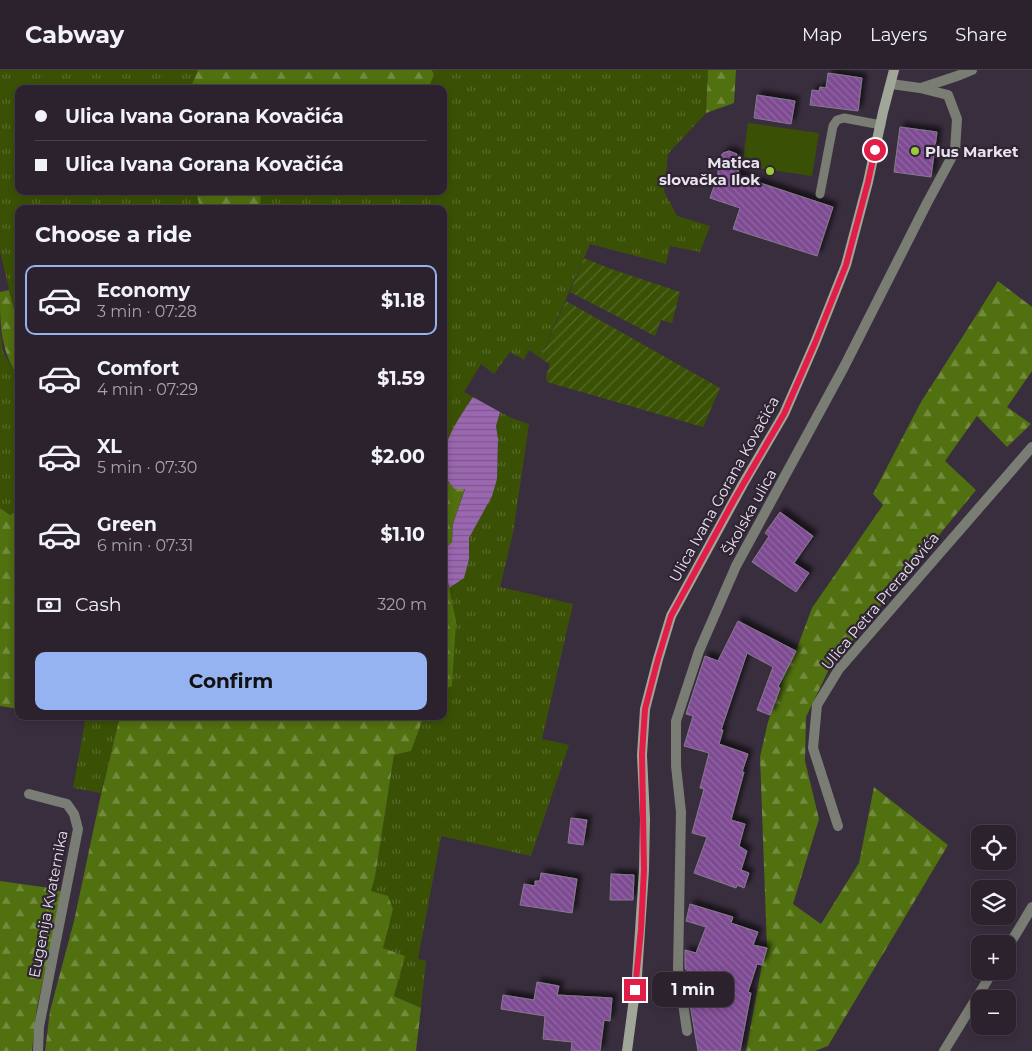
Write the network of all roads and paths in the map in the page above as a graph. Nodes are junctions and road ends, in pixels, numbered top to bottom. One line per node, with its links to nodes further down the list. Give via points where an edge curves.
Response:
1 (894, 70): 3 (main road, Ulica Ivana Gorana Kovačića)
2 (972, 70): 4 (street)
3 (891, 84): 4 (street, Školska ulica); 5 (main road, Ulica Ivana Gorana Kovačića)
4 (920, 88): 13 (street, Školska ulica, via 948,96 957,119 955,151 844,367 736,566 699,651 676,721 681,812 678,969)
5 (881, 125): 6 (lane, via 844,118 837,120 833,126); 15 (main road, Ulica Ivana Gorana Kovačića, via 846,265 815,343 784,414 671,616 658,659 645,709 642,754 644,870 637,976)
6 (820, 194)
7 (1032, 447): 9 (street, Ulica Petra Preradovića, via 839,669 817,705 813,748)
8 (29, 794): 14 (street, Eugenija Kvaternika, via 67,804 78,829 39,1027)
9 (838, 826)
10 (1032, 907): 11 (street)
11 (1015, 935)
12 (987, 980): 16 (street)
13 (686, 1031)
14 (38, 1051)
15 (627, 1051)
16 (944, 1051)

